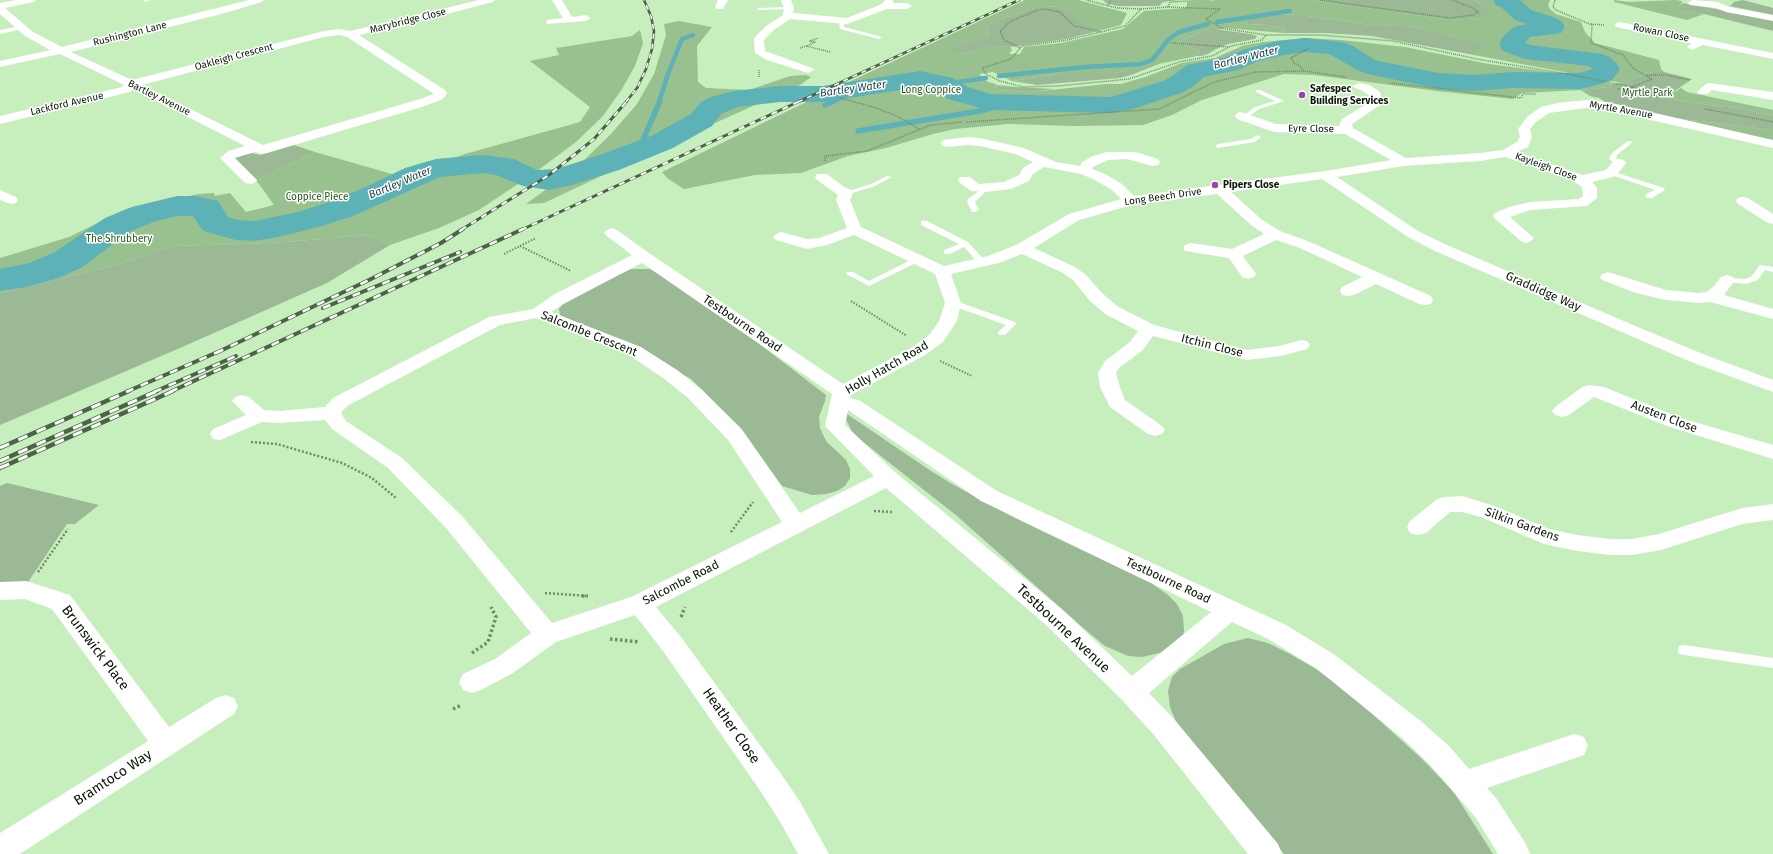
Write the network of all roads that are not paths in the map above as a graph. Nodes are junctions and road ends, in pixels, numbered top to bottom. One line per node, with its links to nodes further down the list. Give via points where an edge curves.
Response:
1 (31, 0): 8 (street)
2 (259, 0): 25 (street, Rushington Lane)
3 (490, 0): 21 (street, Marybridge Close, via 432,16)
4 (557, 0): 15 (street)
5 (1720, 3): 7 (street); 14 (street, via 1726,9)
6 (887, 4): 9 (street); 16 (street)
7 (1694, 4)
8 (0, 6)
9 (907, 6)
10 (788, 8): 12 (lane); 16 (street); 26 (street, via 759,39)
11 (0, 9): 19 (street, Bartley Avenue)
12 (759, 9)
13 (586, 18): 15 (street)
14 (1773, 18)
15 (569, 20): 17 (street)
16 (847, 21): 23 (lane, via 841,24 842,28)
17 (551, 22)
18 (1620, 25): 24 (street, Rowan Close)
19 (21, 28): 20 (lane); 25 (street, Bartley Avenue)
20 (0, 32)
21 (343, 32): 31 (street, Oakleigh Crescent, via 324,34); 45 (street, via 441,93 447,94)
22 (1688, 32): 24 (street)
23 (878, 37)
24 (1696, 45): 28 (street, Rowan Close)
25 (61, 51): 29 (street, Rushington Lane); 31 (street, Bartley Avenue)
26 (760, 51): 27 (street); 30 (street, via 771,58)
27 (778, 51)
28 (1773, 56)
29 (0, 64)
30 (808, 70)
31 (131, 84): 37 (street, Lackford Avenue, via 126,90); 45 (street, Bartley Avenue)
32 (1360, 86): 39 (street, via 1372,91 1376,100 1374,105 1346,122)
33 (1706, 89): 35 (street)
34 (1258, 91): 36 (lane, via 1281,101 1257,108)
35 (1773, 96)
36 (1243, 117): 38 (street, Eyre Close)
37 (0, 120)
38 (1274, 128): 39 (street, Eyre Close); 40 (street, Eyre Close)
39 (1348, 130): 49 (street)
40 (1258, 138): 44 (lane)
41 (1630, 142): 50 (lane, via 1614,154 1612,159)
42 (948, 143): 47 (street, via 982,137)
43 (1773, 144): 46 (street, Myrtle Avenue, via 1607,106 1580,104 1545,110 1532,119 1524,129 1526,137 1523,144)
44 (1218, 146)
45 (259, 148): 56 (street, via 233,154 227,158)
46 (1506, 152): 49 (street, Myrtle Avenue, via 1480,157); 55 (street, Kayleigh Close)
47 (1042, 162): 51 (street); 58 (street, via 1017,182)
48 (1153, 162): 51 (street, via 1136,156 1107,156 1087,165)
49 (1404, 162): 53 (street, Myrtle Avenue)
50 (1615, 168): 55 (street, via 1594,179); 61 (lane, via 1661,190)
51 (1084, 171): 62 (street, via 1117,187)
52 (889, 176): 60 (lane)
53 (1325, 176): 59 (street, Long Beech Drive); 96 (street, Graddidge Way, via 1406,230 1441,248 1655,341)
54 (822, 177): 60 (street)
55 (1581, 179): 71 (street, Kayleigh Close, via 1587,184 1591,195 1582,203 1530,206 1500,216)
56 (250, 180)
57 (965, 180): 58 (street, via 976,188)
58 (986, 188): 64 (lane, via 973,198 971,202)
59 (1220, 189): 62 (street, Long Beech Drive); 69 (street, via 1256,222)
60 (846, 193): 67 (street, via 843,200)
61 (1649, 196)
62 (1132, 201): 73 (street, Long Beech Drive, via 1074,217)
63 (1743, 201): 65 (street)
64 (975, 210)
65 (1773, 220)
66 (924, 223): 72 (lane)
67 (855, 230): 70 (street, via 822,242 807,244); 78 (street)
68 (612, 233): 77 (street, Testbourne Road)
69 (1275, 234): 76 (street); 84 (street)
70 (781, 237)
71 (1526, 238)
72 (965, 244): 75 (lane); 79 (lane)
73 (1022, 248): 79 (street, Long Beech Drive); 93 (street, Itchin Close, via 1069,270 1111,310)
74 (1191, 248): 76 (street)
75 (947, 252)
76 (1234, 254): 83 (street)
77 (643, 256): 91 (street, via 559,299); 97 (street, Testbourne Road)
78 (918, 260): 81 (street); 82 (lane, via 869,284)
79 (983, 263): 81 (street, Long Beech Drive)
80 (1773, 270): 86 (lane, via 1763,267 1754,278 1746,282)
81 (942, 271): 90 (street)
82 (850, 274)
83 (1248, 274)
84 (1376, 277): 87 (street); 89 (street)
85 (1608, 277): 88 (street, via 1666,294)
86 (1727, 280): 88 (street, via 1719,291)
87 (1348, 291)
88 (1710, 297): 92 (street)
89 (1425, 300)
90 (953, 303): 94 (lane, via 1012,324); 97 (street, Holly Hatch Road, via 948,321 937,338)
91 (538, 313): 100 (street, Salcombe Crescent, via 495,321 340,402); 108 (street, Salcombe Crescent, via 634,352 670,374 695,394 735,435)
92 (1773, 314)
93 (1148, 329): 95 (street, Itchin Close, via 1247,355); 103 (street, via 1137,346 1112,365 1107,373 1117,403)
94 (1002, 333)
95 (1301, 345)
96 (1773, 386)
97 (847, 398): 102 (street, Holly Hatch Road); 112 (street, Testbourne Road, via 989,496)
98 (242, 401): 101 (street)
99 (1562, 411): 105 (street, Austen Close, via 1589,391 1597,391 1674,422)
100 (331, 413): 101 (street); 113 (street, via 339,425 395,463 454,522)
101 (259, 416): 104 (street)
102 (835, 426): 106 (street, Testbourne Avenue)
103 (1155, 430)
104 (220, 434)
105 (1773, 452)
106 (888, 478): 108 (street, Salcombe Road); 117 (street, Testbourne Avenue, via 1055,618)
107 (1773, 512): 109 (street, Silkin Gardens, via 1742,516 1661,542 1632,547 1610,547 1544,536 1489,512 1463,504 1444,505)
108 (796, 525): 111 (street, Salcombe Road)
109 (1418, 527)
110 (0, 591): 119 (street, Brunswick Place, via 26,590 61,602)
111 (640, 604): 113 (street, Salcombe Road); 123 (street, Heather Close, via 672,644 769,780)
112 (1230, 610): 117 (street); 121 (street, Testbourne Road, via 1277,632 1326,662 1412,730)
113 (547, 635): 116 (street, Salcombe Road)
114 (1684, 650): 115 (lane)
115 (1773, 663)
116 (469, 692)
117 (1131, 692): 124 (street, Testbourne Avenue, via 1168,732)
118 (226, 706): 119 (street, Bramtoco Way)
119 (166, 744): 122 (street, Bramtoco Way)
120 (1574, 746): 121 (street)
121 (1465, 784): 125 (street, Testbourne Road, via 1486,808)
122 (0, 850)
123 (814, 854)
124 (1267, 854)
125 (1515, 854)

